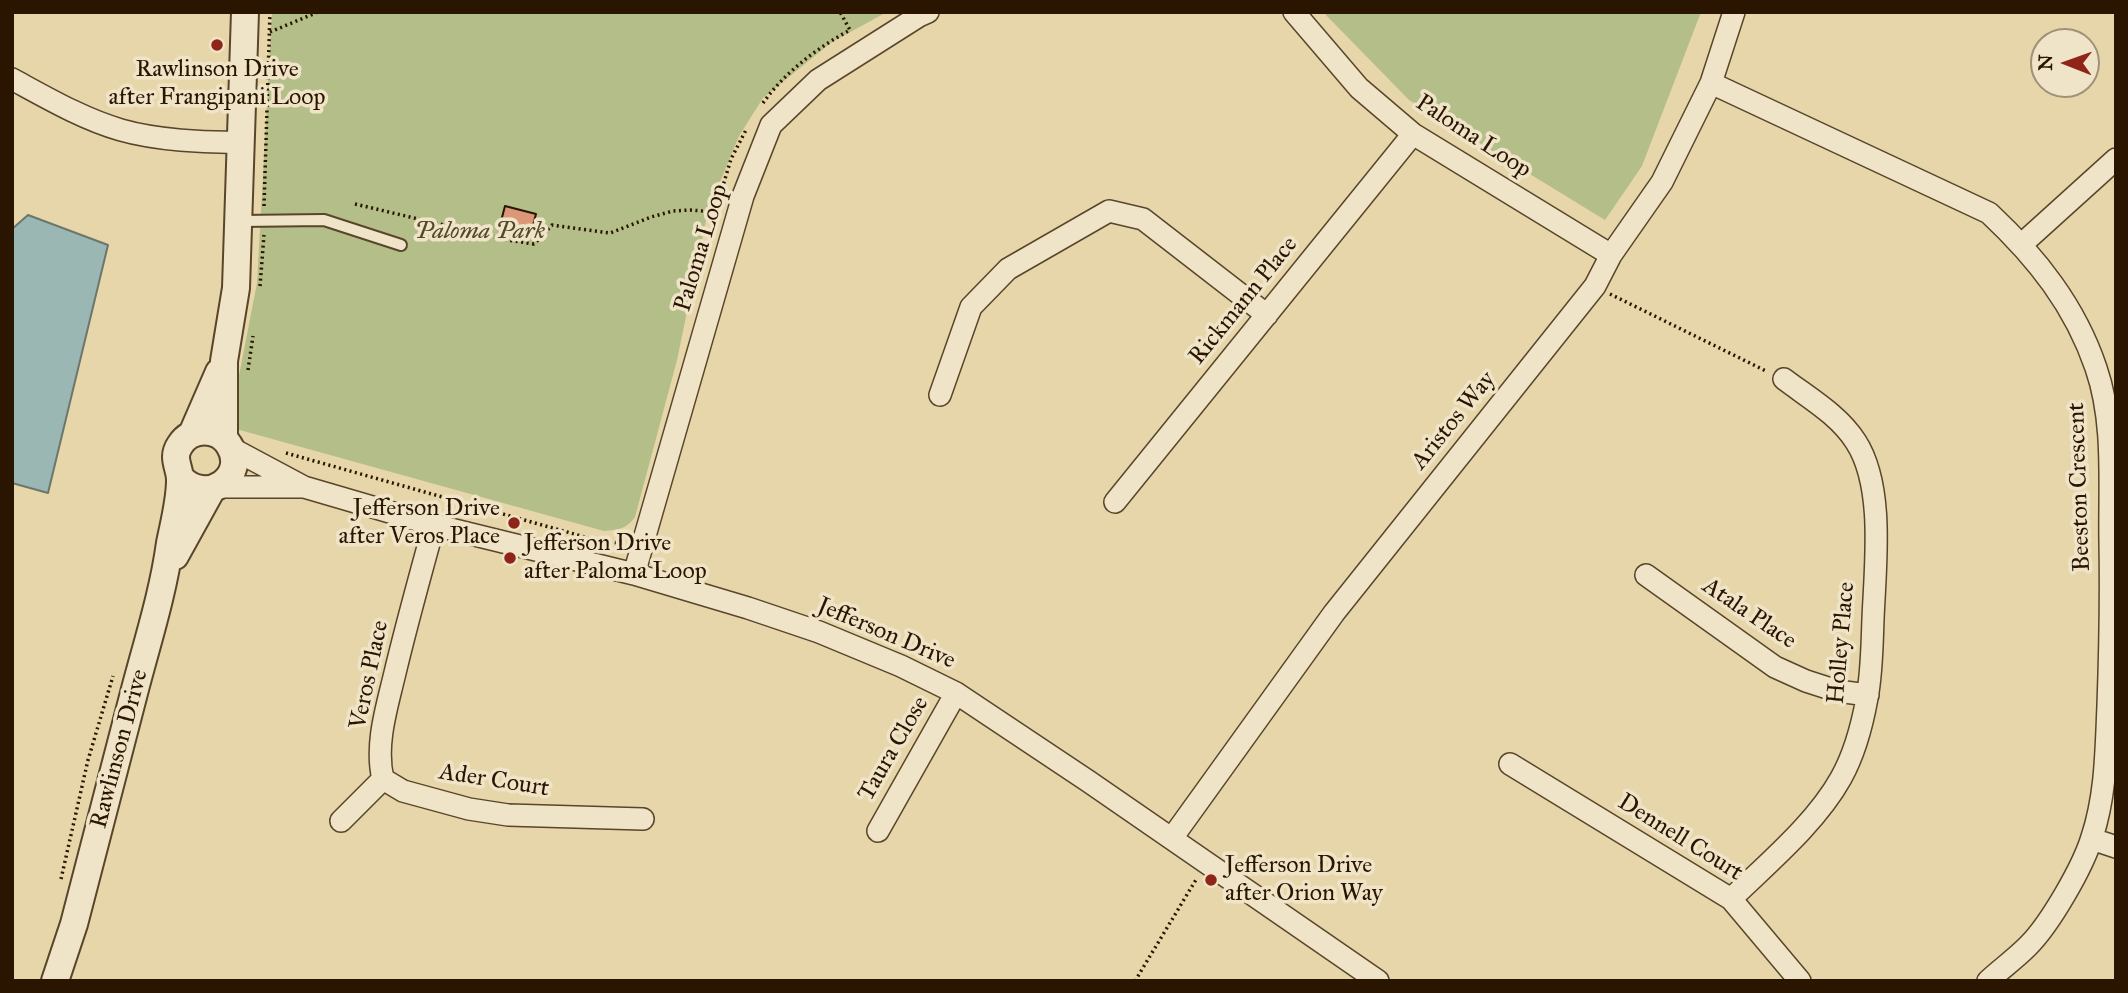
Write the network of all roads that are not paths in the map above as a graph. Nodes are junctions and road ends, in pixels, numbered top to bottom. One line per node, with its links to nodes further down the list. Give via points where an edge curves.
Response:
1 (929, 12): 27 (street, Paloma Loop, via 818,80 771,125 743,196)
2 (1294, 12): 7 (street, Paloma Loop, via 1359,88)
3 (1734, 12): 6 (street, Aristos Way)
4 (242, 13): 8 (street, Rawlinson Drive)
5 (12, 79): 8 (street, via 122,130)
6 (1711, 83): 11 (street, Beeston Crescent, via 1989,213); 13 (street, Aristos Way, via 1662,182)
7 (1413, 134): 13 (street, Paloma Loop); 14 (street, Rickmann Place)
8 (241, 142): 10 (street, Rawlinson Drive)
9 (2116, 159): 11 (street)
10 (239, 221): 12 (lane, via 324,220); 15 (street, Rawlinson Drive, via 236,288)
11 (2022, 244): 18 (street, Beeston Crescent, via 2075,316)
12 (401, 245)
13 (1611, 255): 37 (street, Aristos Way, via 1595,286 1334,613)
14 (1267, 315): 17 (street, via 1143,219 1109,211 1008,269 971,307); 24 (street, Rickmann Place)
15 (224, 361): 19 (street, Rawlinson Drive); 20 (street, Rawlinson Drive)
16 (1784, 379): 31 (street, Holley Place, via 1840,422 1857,443 1869,471 1875,558)
17 (940, 395)
18 (2111, 402): 29 (street, Beeston Crescent)
19 (192, 434): 20 (street, via 209,432); 21 (street, Rawlinson Drive, via 177,450)
20 (228, 444): 22 (street, Jefferson Drive); 23 (street, Rawlinson Drive, via 232,470)
21 (180, 477): 23 (street, via 194,488); 26 (street, Rawlinson Drive)
22 (304, 487): 23 (street, Jefferson Drive); 25 (street, Jefferson Drive)
23 (214, 488): 26 (street, Rawlinson Drive)
24 (1115, 502)
25 (434, 525): 27 (street, Jefferson Drive); 33 (street, Veros Place, via 385,715 380,754)
26 (166, 573): 41 (street, Rawlinson Drive)
27 (634, 574): 30 (street, Jefferson Drive, via 819,632)
28 (1646, 575): 31 (street, Atala Place, via 1775,667 1837,691)
29 (2113, 623): 38 (street, Beeston Crescent, via 2102,800)
30 (956, 693): 36 (street, Taura Close); 37 (street, Jefferson Drive)
31 (1868, 695): 40 (street, Holley Place, via 1856,746 1840,780 1807,823)
32 (1510, 764): 40 (street, Dennell Court)
33 (383, 779): 34 (street, Ader Court, via 403,791 508,815); 35 (street)
34 (643, 819)
35 (341, 821)
36 (878, 831)
37 (1172, 838): 44 (street, Jefferson Drive)
38 (2092, 839): 39 (street); 46 (street, Beeston Crescent, via 2074,878 2030,945)
39 (2116, 847)
40 (1731, 899): 45 (street, Dennell Court)
41 (74, 924): 42 (street, Rawlinson Drive); 43 (street, Rawlinson Drive)
42 (55, 981)
43 (73, 981)
44 (1378, 981)
45 (1800, 981)
46 (1987, 981)

